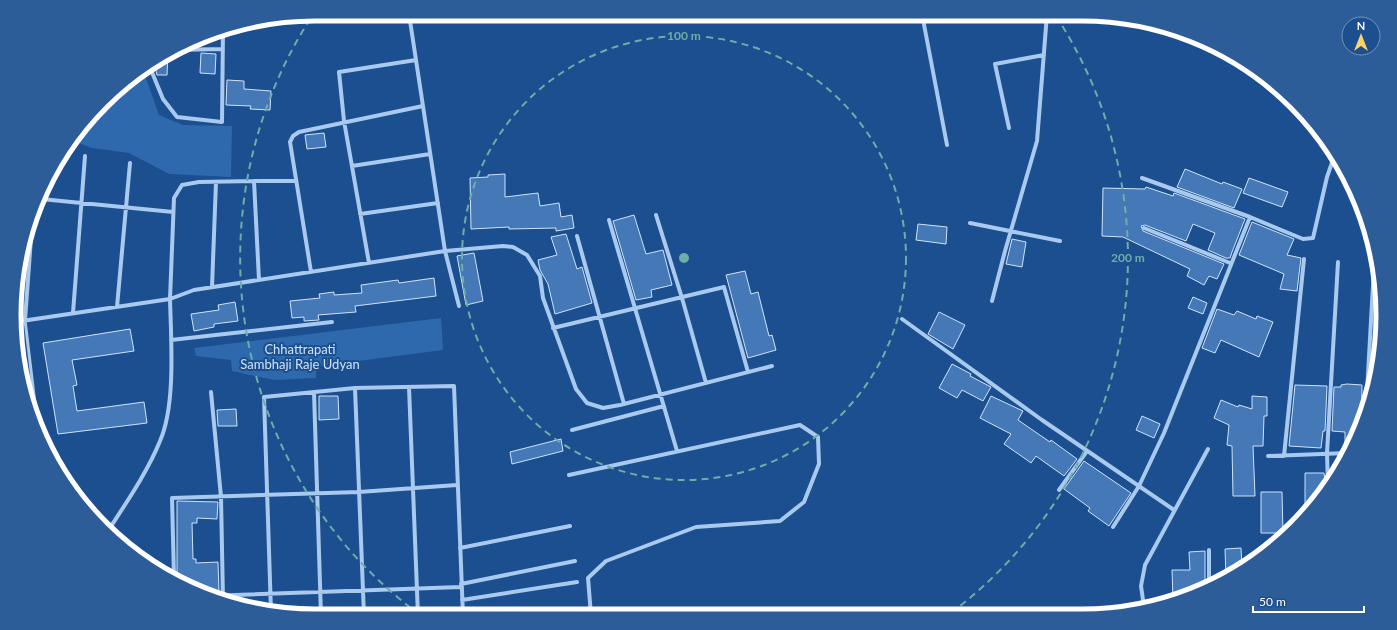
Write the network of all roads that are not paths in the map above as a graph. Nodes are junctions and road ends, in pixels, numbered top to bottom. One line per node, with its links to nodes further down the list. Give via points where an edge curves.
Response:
1 (410, 21): 8 (street)
2 (923, 21): 13 (street)
3 (1046, 21): 7 (street)
4 (223, 36): 5 (street)
5 (223, 49): 6 (street); 9 (street, via 222,122 177,117 163,99)
6 (188, 50)
7 (1044, 55): 12 (street, via 995,64); 34 (street, via 1037,141)
8 (416, 60): 10 (street); 11 (street, via 339,72)
9 (152, 71)
10 (423, 106): 11 (street); 14 (street)
11 (344, 122): 18 (street); 21 (street, via 299,132 293,136 290,142)
12 (1008, 128)
13 (947, 145)
14 (430, 154): 18 (street); 25 (street)
15 (85, 156): 24 (street)
16 (1332, 161): 30 (street, via 1313,238 1303,239)
17 (130, 163): 26 (street)
18 (352, 166): 28 (street)
19 (1142, 178): 30 (street)
20 (254, 181): 21 (street); 22 (street); 44 (street)
21 (296, 181): 43 (street)
22 (216, 182): 27 (street, via 182,185 174,198); 46 (street)
23 (44, 199): 24 (street)
24 (80, 203): 26 (street); 53 (street)
25 (438, 203): 28 (street); 38 (street)
26 (125, 208): 27 (street); 51 (street)
27 (173, 212): 48 (street)
28 (360, 214): 41 (street)
29 (656, 215): 47 (street)
30 (1250, 217): 42 (street)
31 (609, 220): 52 (street)
32 (970, 223): 34 (street)
33 (1144, 228): 42 (street)
34 (1011, 231): 37 (street); 49 (street)
35 (577, 236): 54 (street)
36 (31, 239): 56 (street)
37 (1060, 241)
38 (446, 251): 41 (street); 50 (street); 59 (street, via 503,246 513,247 528,255 540,276 543,298)
39 (1304, 259): 80 (street)
40 (1338, 262): 78 (street)
41 (369, 263): 43 (street)
42 (1230, 263): 84 (street, via 1164,433)
43 (311, 272): 44 (street)
44 (259, 280): 46 (street)
45 (1373, 280): 64 (street)
46 (212, 287): 48 (street, via 194,290)
47 (682, 298): 52 (street); 62 (street, via 724,287); 63 (street)
48 (170, 299): 51 (street); 60 (street)
49 (992, 301)
50 (459, 306)
51 (117, 307): 53 (street)
52 (634, 309): 54 (street); 69 (street)
53 (73, 314): 56 (street)
54 (600, 317): 59 (street); 71 (street)
55 (902, 319): 75 (street)
56 (25, 320): 57 (street); 70 (lane)
57 (21, 321)
58 (332, 322): 60 (street)
59 (553, 328): 71 (street, via 576,389 586,403 603,408)
60 (171, 340): 93 (street, via 167,418 161,441)
61 (772, 366): 62 (street)
62 (748, 372): 63 (street)
63 (706, 383): 69 (street)
64 (1367, 384)
65 (409, 387): 66 (street); 83 (street, via 454,386); 85 (street)
66 (355, 388): 68 (street); 87 (street)
67 (211, 392): 90 (street)
68 (314, 392): 88 (street); 89 (street, via 264,397)
69 (661, 394): 71 (street); 72 (street)
70 (35, 404)
71 (624, 404)
72 (664, 406): 73 (street); 76 (street)
73 (572, 430)
74 (1208, 449): 91 (street)
75 (1087, 450): 84 (street); 86 (street)
76 (677, 452): 81 (street); 115 (street, via 800,425 818,437 819,464 804,502 780,522 696,527 606,560 588,578)
77 (1342, 452): 78 (street)
78 (1327, 454): 80 (street); 82 (street)
79 (1268, 456): 80 (street)
80 (1284, 456)
81 (569, 475)
82 (1328, 476)
83 (457, 485): 85 (street); 95 (street)
84 (1139, 486): 91 (street); 94 (street)
85 (413, 488): 87 (street); 102 (street)
86 (1059, 490)
87 (359, 492): 88 (street); 103 (street)
88 (317, 494): 89 (street); 104 (street)
89 (267, 495): 90 (street); 106 (street)
90 (220, 497): 98 (street, via 172,498); 105 (street)
91 (1174, 510): 109 (street, via 1145,565 1141,586)
92 (570, 526): 95 (street)
93 (111, 527)
94 (1113, 527)
95 (460, 548): 101 (street)
96 (1209, 550): 99 (street)
97 (575, 561): 101 (street)
98 (174, 573)
99 (1209, 580)
100 (577, 582): 108 (street)
101 (461, 585): 102 (street); 108 (street)
102 (417, 588): 103 (street); 113 (street)
103 (362, 590): 104 (street); 112 (street)
104 (320, 592): 106 (street); 111 (street)
105 (223, 594)
106 (270, 594): 107 (street); 110 (street)
107 (226, 595)
108 (462, 600): 114 (street)
109 (1143, 602)
110 (271, 605)
111 (321, 609)
112 (363, 609)
113 (418, 609)
114 (463, 609)
115 (591, 609)

